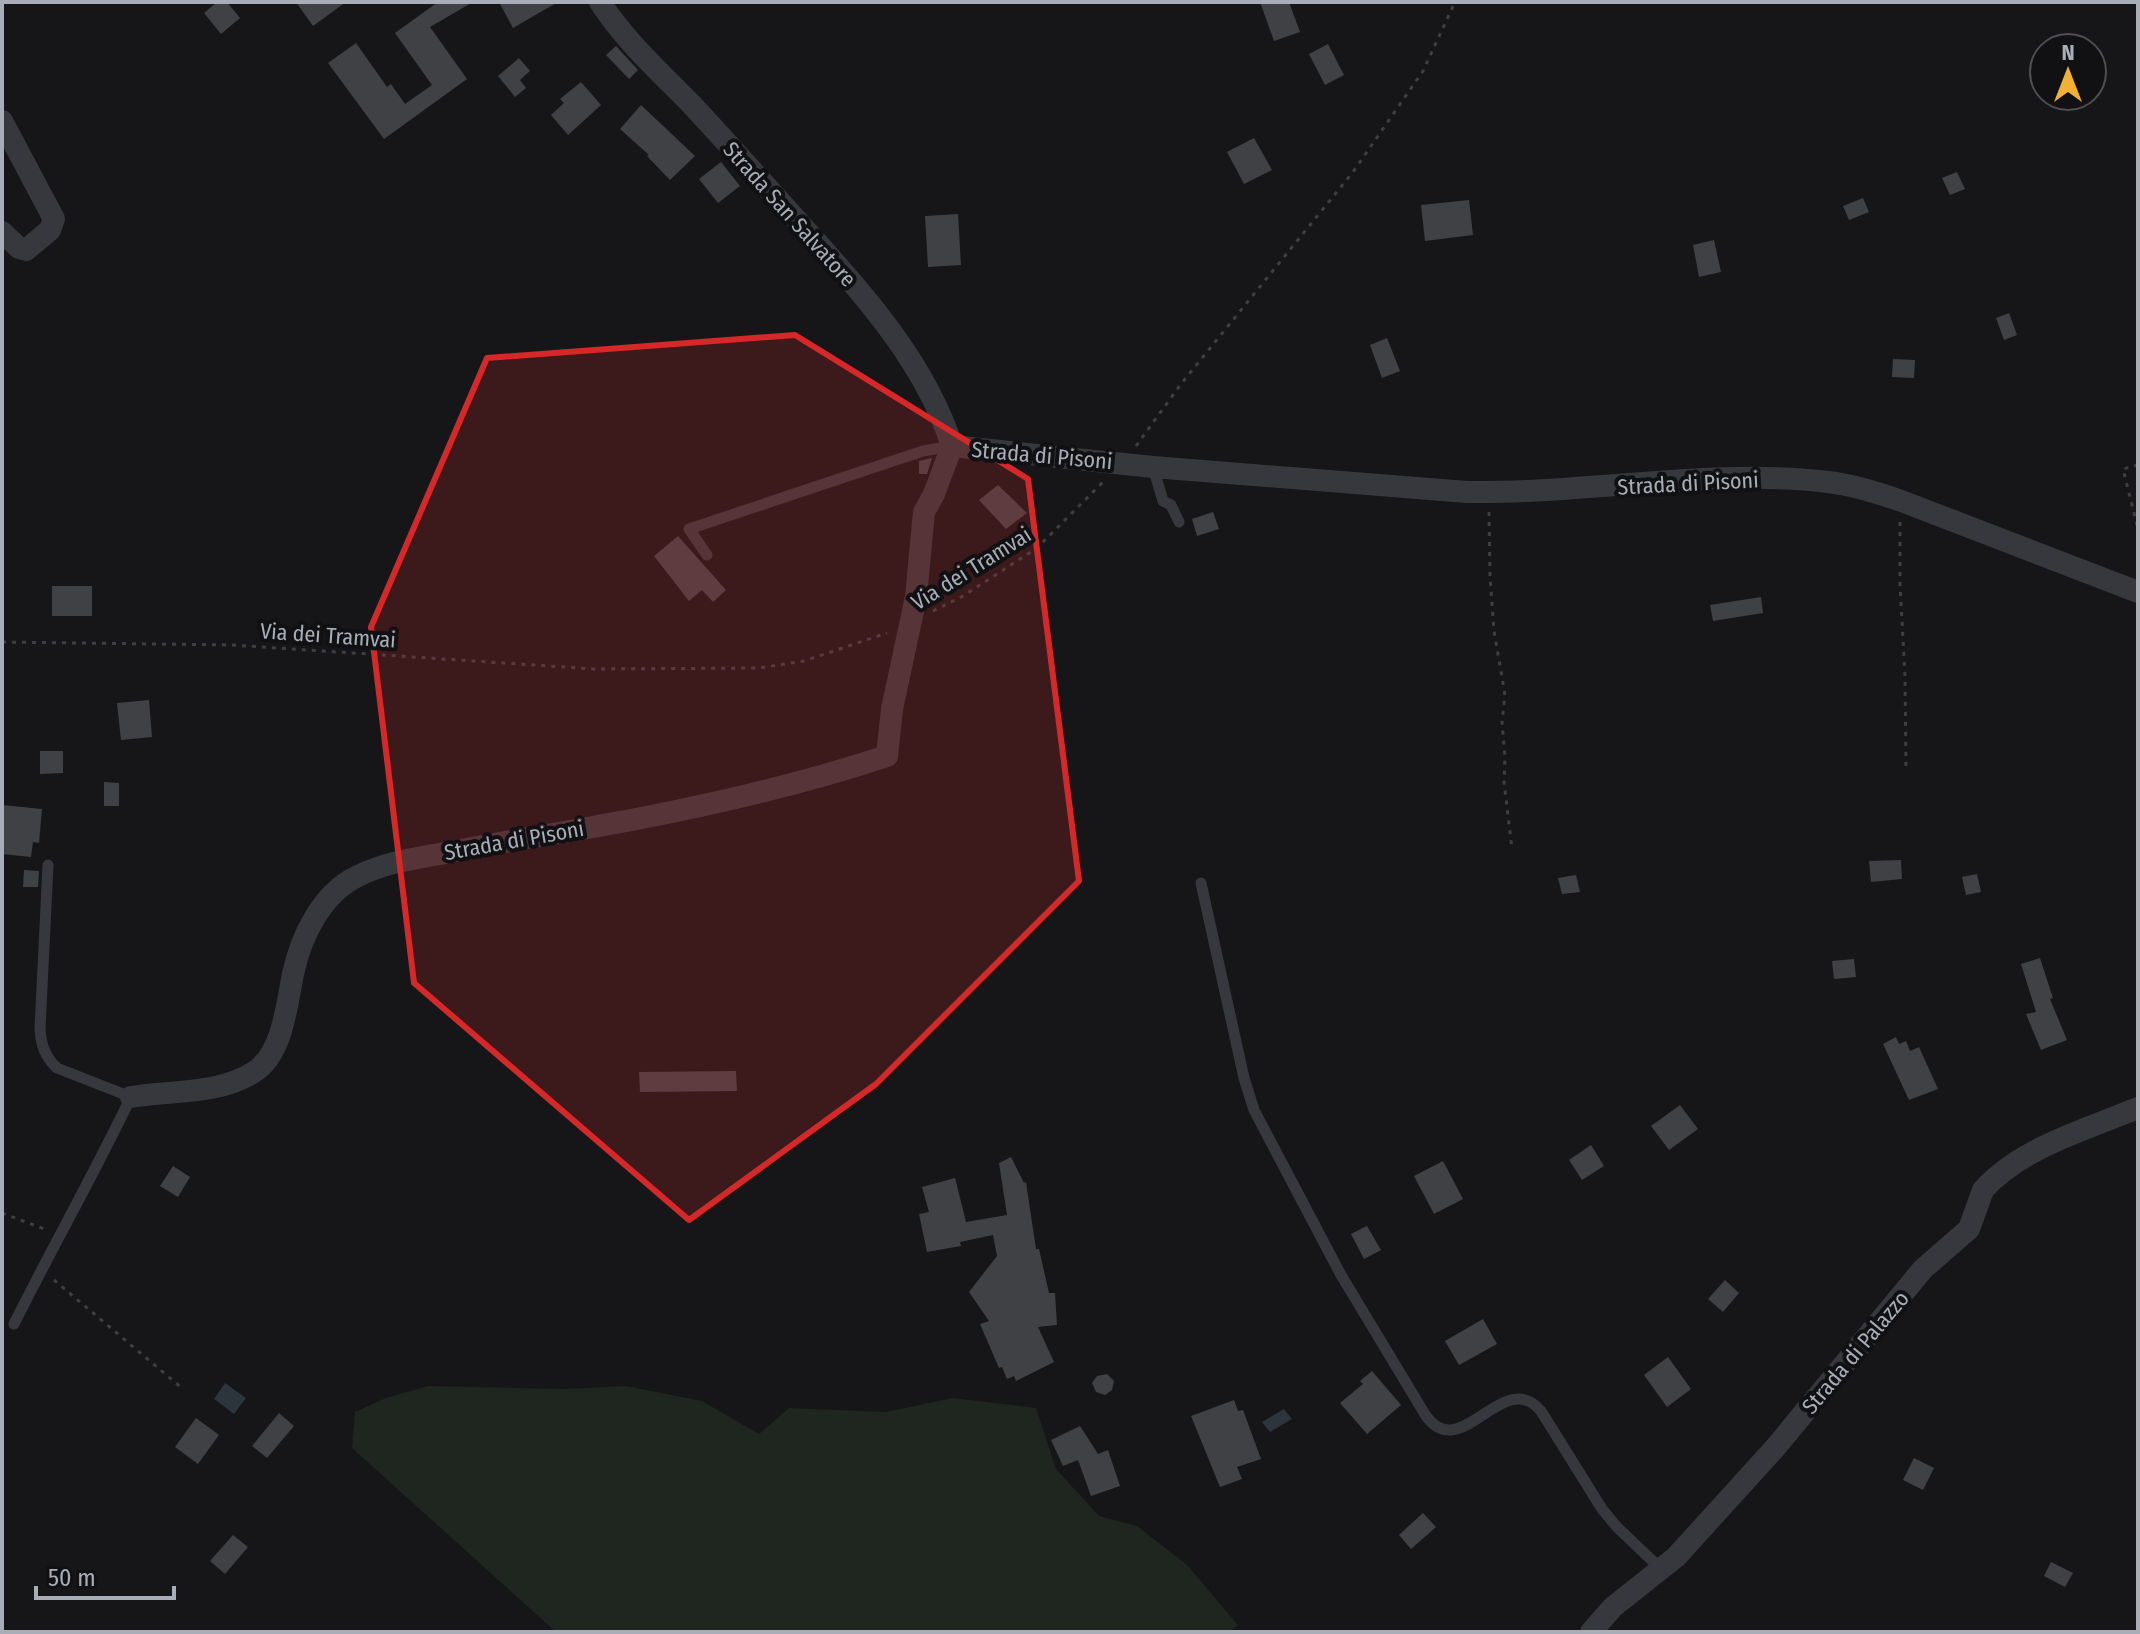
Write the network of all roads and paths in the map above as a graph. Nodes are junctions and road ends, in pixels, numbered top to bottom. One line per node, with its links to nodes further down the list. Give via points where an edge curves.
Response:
1 (600, 2): 5 (street, Strada San Salvatore, via 832,259 889,330 931,393)
2 (1455, 2): 6 (path, Via dei Tramvai, via 1423,71 1353,172)
3 (2, 121): 4 (street, via 54,223 26,250)
4 (2, 232)
5 (952, 446): 6 (street, Strada di Pisoni); 13 (lane, via 689,529); 15 (street, Strada di Pisoni, via 924,512)
6 (1123, 463): 8 (street, Strada di Pisoni); 15 (path, Via dei Tramvai, via 1037,548)
7 (2138, 465): 12 (path, via 2123,469)
8 (1153, 467): 9 (street, Strada di Pisoni); 11 (lane, via 1163,501)
9 (1487, 492): 10 (street, Strada di Pisoni, via 1782,479 1852,486); 18 (path)
10 (1904, 502): 14 (street, Strada di Pisoni); 17 (path, via 1899,538)
11 (1179, 522)
12 (2138, 529)
13 (707, 555)
14 (2138, 592)
15 (909, 626): 16 (path, Via dei Tramvai, via 804,661 759,668 594,669 232,645); 21 (street, Strada di Pisoni, via 887,756 737,798 411,858 358,875 330,896 315,918 296,963 285,1019 262,1066 224,1086)
16 (2, 642)
17 (1906, 767)
18 (1512, 849)
19 (48, 865): 21 (lane, via 42,1045 57,1068)
20 (1201, 883): 28 (lane, via 1254,1110 1341,1275 1426,1416 1436,1428 1449,1431 1510,1399 1530,1401 1610,1518)
21 (131, 1097): 24 (lane)
22 (2138, 1108): 28 (street, Strada di Palazzo, via 2033,1153 1994,1178 1983,1190 1969,1229 1923,1269 1775,1448)
23 (2, 1213): 24 (path)
24 (58, 1234): 25 (lane)
25 (41, 1269): 26 (lane); 27 (path)
26 (14, 1324)
27 (183, 1389)
28 (1662, 1570): 29 (street, Strada di Palazzo, via 1613,1607)
29 (1591, 1632)

